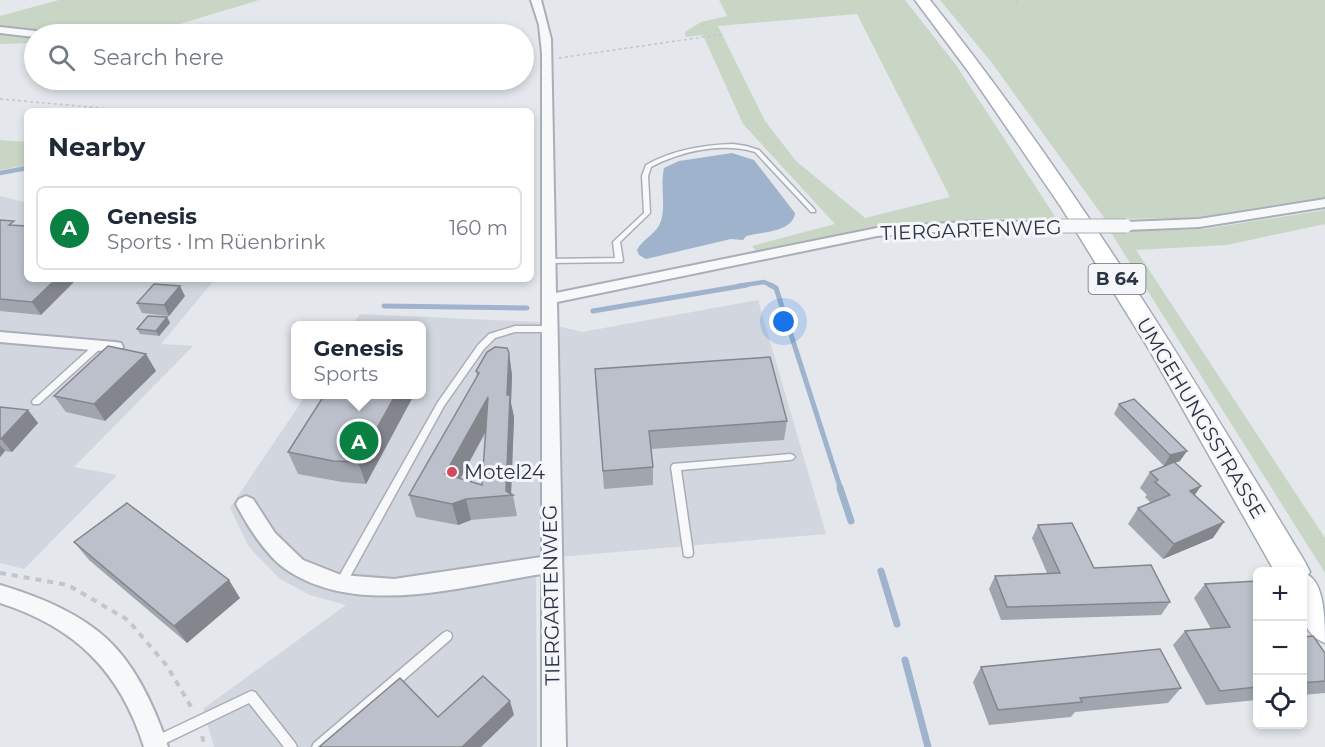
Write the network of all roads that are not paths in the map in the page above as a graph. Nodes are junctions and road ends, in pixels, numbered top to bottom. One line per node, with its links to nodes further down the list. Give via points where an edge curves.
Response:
1 (536, 0): 7 (street, TIERGARTENWEG, via 542,12 546,60)
2 (922, 0): 17 (main road, UMGEHUNGSSTRASSE / B 64, via 974,64 1072,208 1192,398)
3 (0, 30): 4 (street)
4 (24, 33)
5 (1325, 203): 8 (street, TIERGARTENWEG, bridge, via 1199,223 978,225 878,232)
6 (813, 211): 7 (lane, via 751,148 729,145 673,155 648,166 647,213 616,242 619,260)
7 (549, 261): 8 (street, TIERGARTENWEG)
8 (550, 299): 9 (street, TIERGARTENWEG)
9 (549, 329): 16 (street, TIERGARTENWEG); 18 (lane, via 515,329 492,336 481,347 441,404)
10 (0, 337): 11 (street)
11 (107, 346): 12 (lane)
12 (36, 402)
13 (790, 457): 15 (lane, via 676,467)
14 (246, 504): 18 (street, via 268,539 296,566)
15 (688, 553)
16 (550, 564): 18 (street, via 394,588); 26 (street, TIERGARTENWEG)
17 (1290, 567)
18 (340, 584)
19 (1, 596): 23 (street, via 53,616 99,646 134,697)
20 (1307, 596): 21 (main road)
21 (1325, 627)
22 (447, 636): 25 (lane)
23 (155, 745): 24 (lane, via 251,696)
24 (291, 747)
25 (318, 747)
26 (554, 747)

